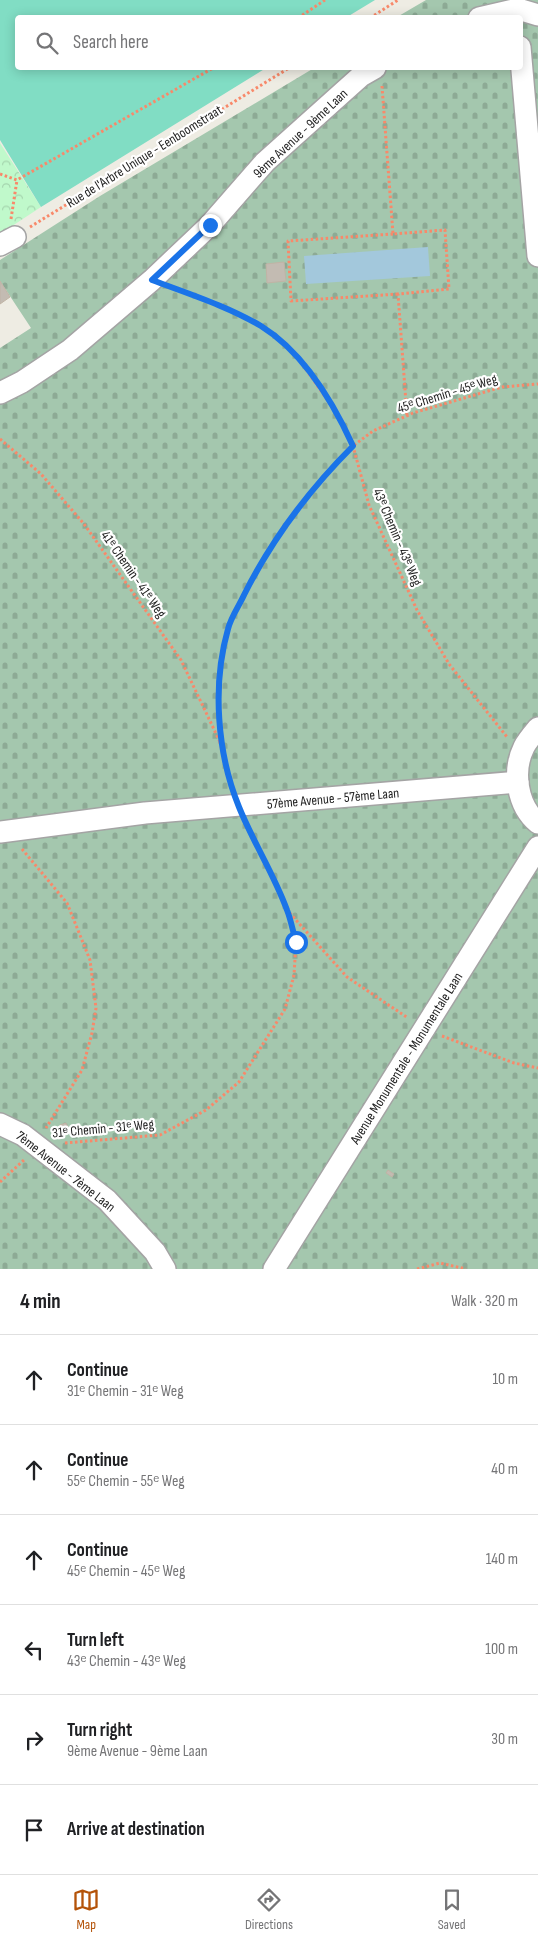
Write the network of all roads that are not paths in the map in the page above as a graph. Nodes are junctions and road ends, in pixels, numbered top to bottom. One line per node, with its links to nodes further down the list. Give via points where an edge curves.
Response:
1 (523, 10): 2 (street)
2 (496, 15)
3 (522, 70): 5 (street)
4 (378, 72): 6 (street, 9ème Avenue - 9ème Laan, via 361,76 265,162 210,225 70,350)
5 (538, 256)
6 (0, 393)
7 (538, 728): 8 (street, via 521,754)
8 (518, 782): 9 (street, via 524,806); 10 (street, 57ème Avenue - 57ème Laan, via 145,814)
9 (538, 823)
10 (1, 832)
11 (538, 847): 14 (street, Avenue Monumentale - Monumentale Laan)
12 (0, 1124): 13 (street, 7ème Avenue - 7ème Laan, via 23,1135 107,1200 155,1252)
13 (166, 1269)
14 (274, 1269)

